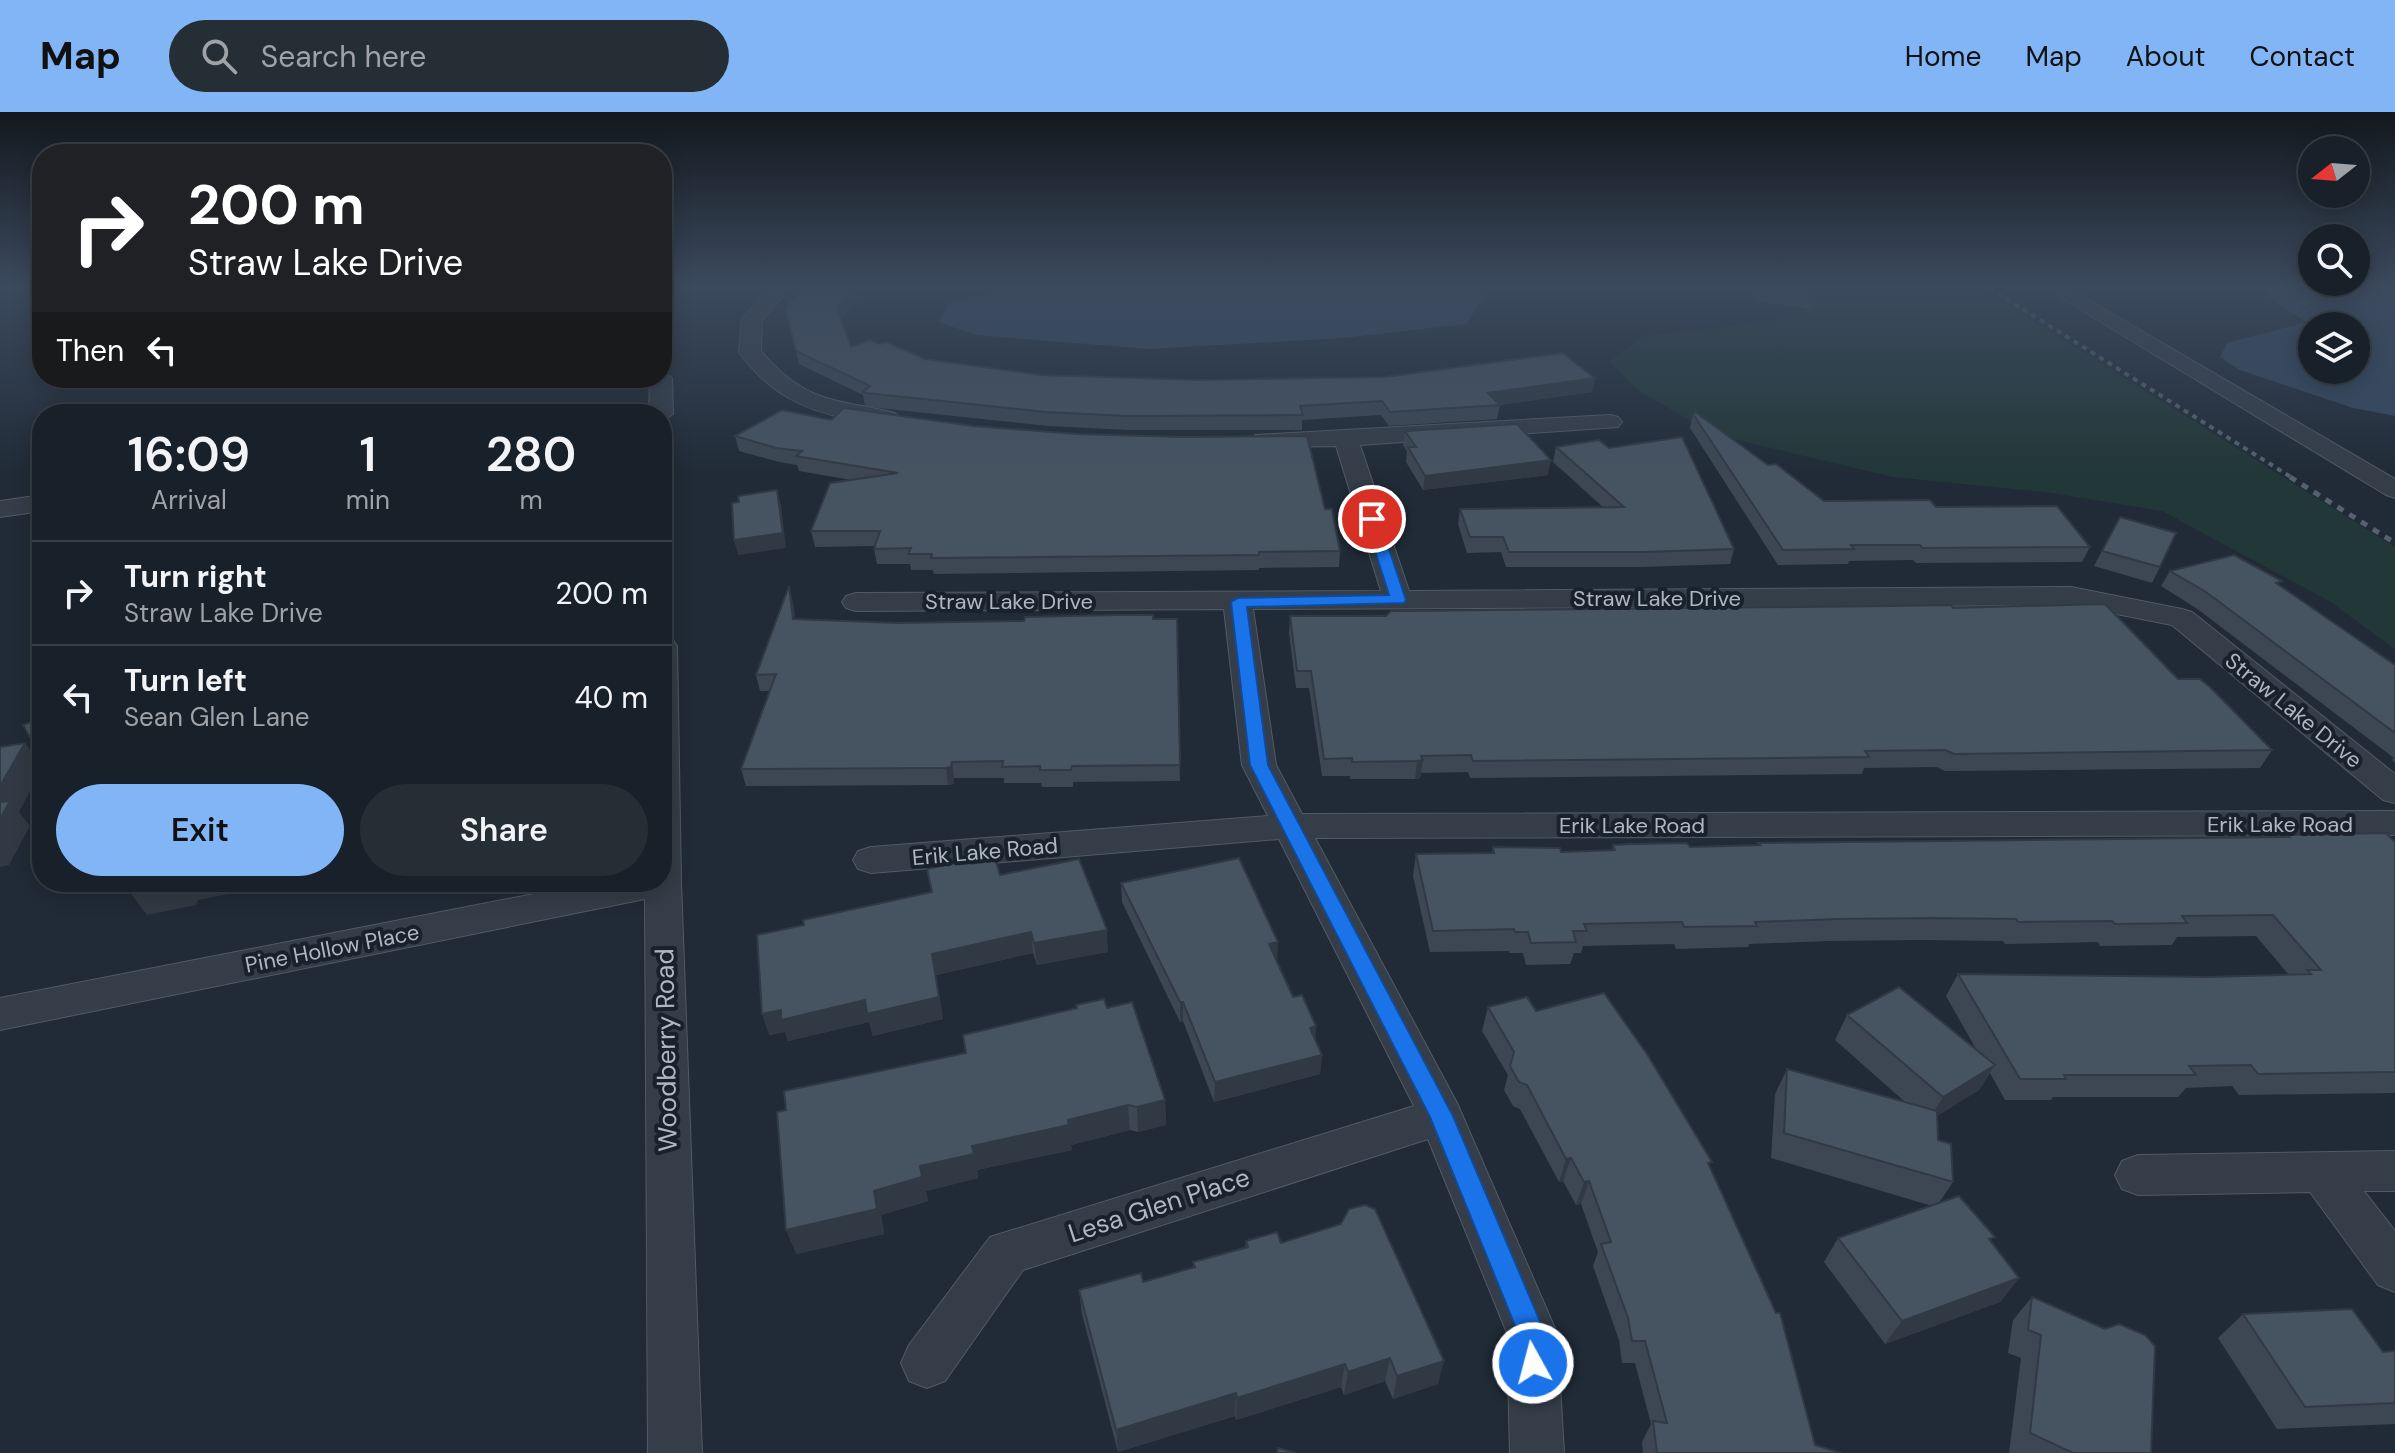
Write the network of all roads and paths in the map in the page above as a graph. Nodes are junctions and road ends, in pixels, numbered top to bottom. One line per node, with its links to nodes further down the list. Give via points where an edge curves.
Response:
1 (750, 351): 3 (street, via 778,384 803,398 842,412)
2 (2160, 351): 7 (street)
3 (914, 422)
4 (1610, 422): 5 (street)
5 (1346, 439): 6 (street); 10 (street)
6 (1236, 440)
7 (2395, 490)
8 (32, 504): 9 (street)
9 (0, 509)
10 (1398, 600): 12 (street, Straw Lake Drive); 13 (street, Straw Lake Drive, via 2071,596 2182,618)
11 (856, 602): 12 (street, Straw Lake Drive)
12 (1238, 602): 15 (street, via 1259,765)
13 (2395, 792)
14 (2395, 823): 15 (street, Erik Lake Road)
15 (1291, 826): 16 (street, Erik Lake Road); 20 (street)
16 (871, 860)
17 (613, 892): 19 (street, Pine Hollow Place)
18 (663, 892): 26 (street, Woodberry Road)
19 (0, 1014)
20 (1441, 1116): 25 (street, Lesa Glen Place, via 1007,1253); 27 (street, via 1532,1333)
21 (2395, 1171): 22 (street)
22 (2323, 1174): 23 (street); 24 (street)
23 (2138, 1175)
24 (2395, 1269)
25 (927, 1363)
26 (675, 1453)
27 (1537, 1453)

